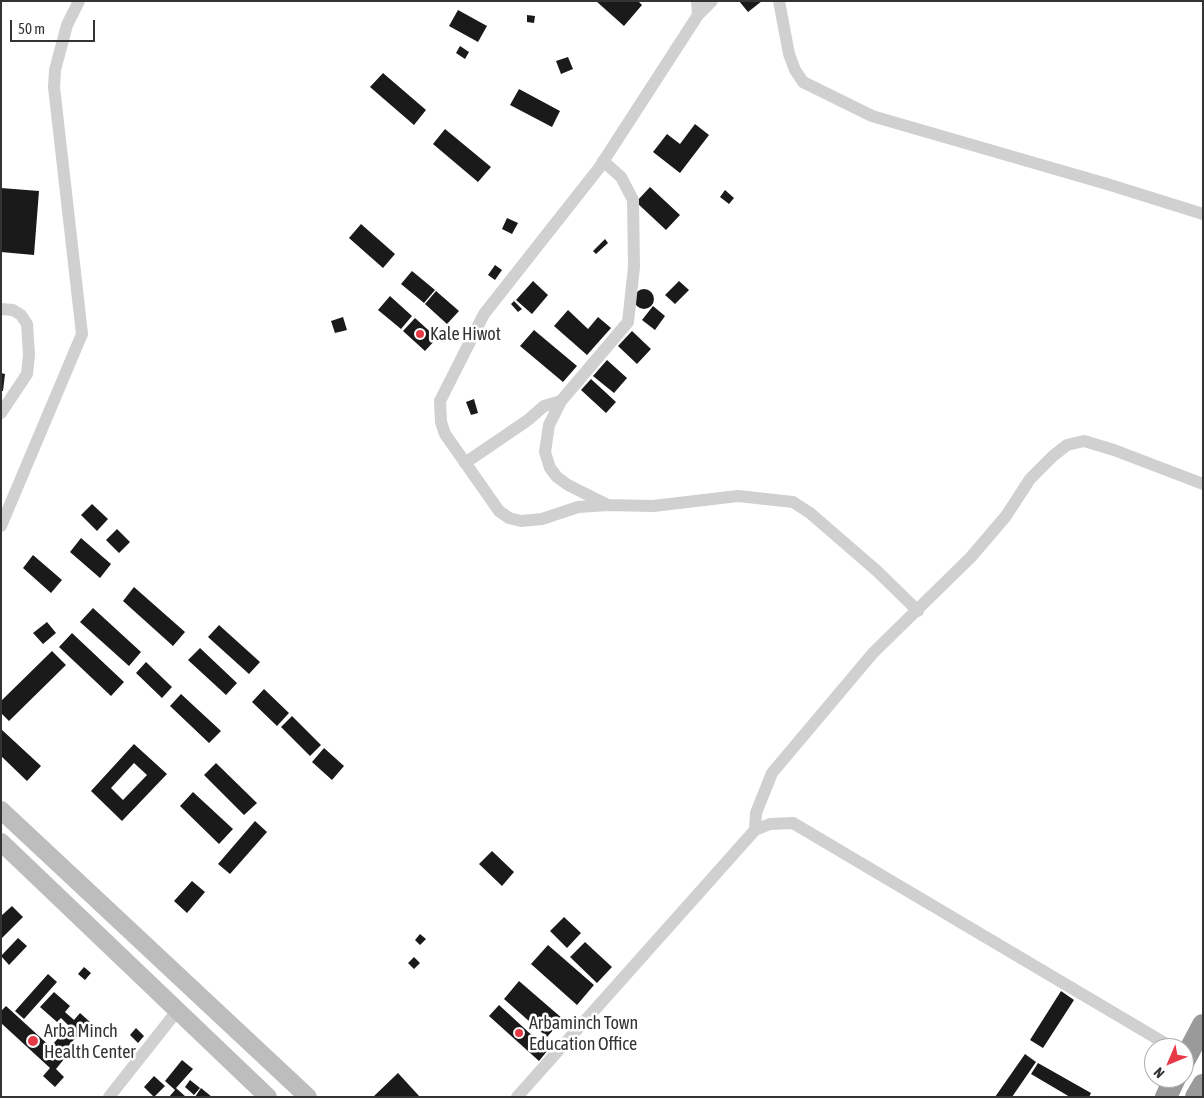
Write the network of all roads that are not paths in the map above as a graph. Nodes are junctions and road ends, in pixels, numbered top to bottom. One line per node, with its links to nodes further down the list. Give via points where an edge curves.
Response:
1 (79, 1): 14 (street, via 67,26 55,70 54,87 82,334)
2 (697, 1): 5 (street)
3 (712, 1): 5 (street)
4 (779, 1): 7 (street, via 789,54 803,82 872,116)
5 (698, 16): 6 (street)
6 (603, 161): 9 (street, via 621,177 633,200 634,267 628,322); 11 (street, via 484,314 440,401 445,434)
7 (1203, 214)
8 (1, 309): 10 (street, via 13,310 27,324 29,355 27,374)
9 (561, 401): 11 (street, via 544,406); 13 (street, via 545,440 550,468 568,485)
10 (1, 413)
11 (465, 462): 13 (street, via 499,511 509,518 521,521 542,519 578,507)
12 (1203, 484): 15 (street, via 1084,441 1068,445 1030,479 1006,516)
13 (608, 504): 15 (street, via 653,506 738,496 793,502 877,571)
14 (1, 526)
15 (918, 611): 17 (street, via 873,653 772,773 756,813)
16 (1, 810): 19 (main road)
17 (755, 830): 23 (street, via 770,824 793,824); 29 (street)
18 (1, 842): 20 (main road)
19 (52, 857): 20 (main road); 28 (main road)
20 (36, 874): 21 (main road)
21 (177, 1011): 26 (street); 27 (main road)
22 (1203, 1025): 24 (highway)
23 (1153, 1038)
24 (1194, 1038)
25 (1203, 1085): 30 (highway)
26 (109, 1097)
27 (268, 1097)
28 (308, 1097)
29 (517, 1097)
30 (1196, 1097)

